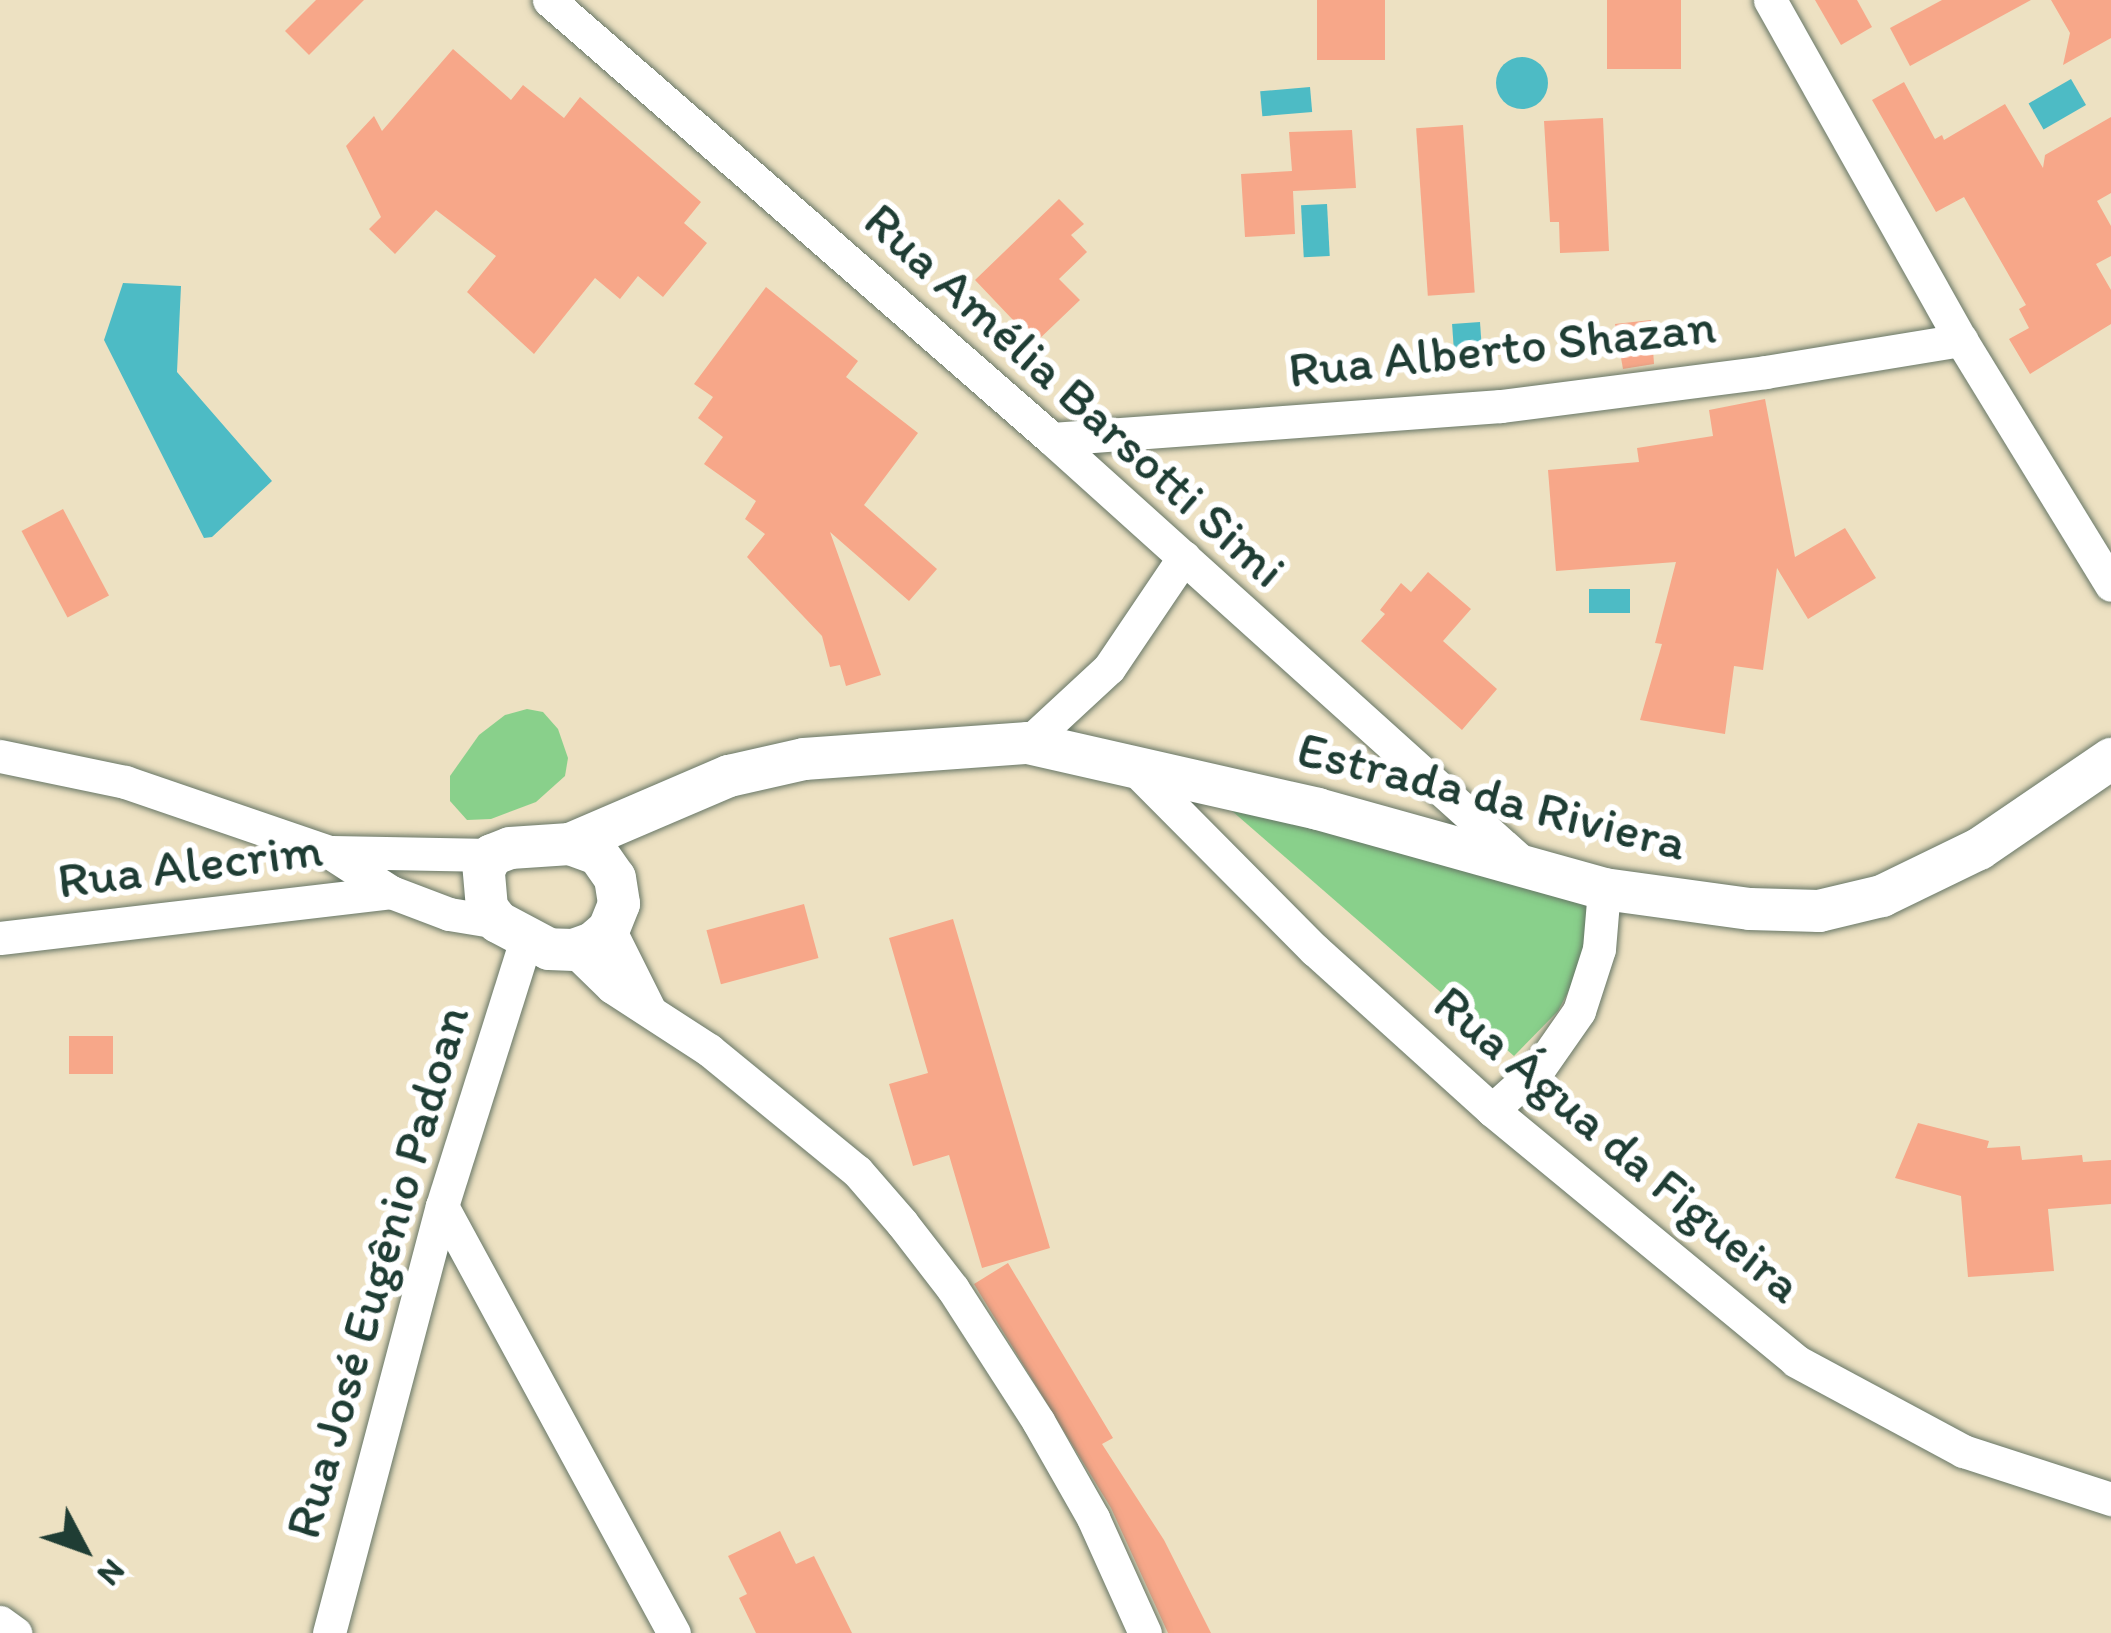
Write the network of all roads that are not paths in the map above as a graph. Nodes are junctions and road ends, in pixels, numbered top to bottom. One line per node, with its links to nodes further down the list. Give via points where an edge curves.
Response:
1 (549, 0): 4 (street, Rua Amélia Barsotti Simi)
2 (1770, 0): 3 (street)
3 (1961, 340): 4 (street, Rua Alberto Shazan, via 1501,406); 6 (street)
4 (1052, 440): 5 (street, Rua Amélia Barsotti Simi)
5 (1184, 557): 7 (street, via 1109,668); 15 (street, Rua Amélia Barsotti Simi)
6 (2111, 585)
7 (1028, 743): 10 (street, Estrada da Riviera); 11 (street, Estrada da Riviera, via 804,759 729,776)
8 (0, 756): 13 (street, via 125,782)
9 (2111, 759): 17 (street, Estrada da Riviera, via 1979,848 1882,896 1819,911)
10 (1128, 762): 15 (street, Estrada da Riviera); 22 (street, Rua Água da Figueira, via 1315,950)
11 (667, 803): 12 (street, Estrada da Riviera); 16 (street)
12 (570, 844): 14 (street); 16 (street, via 598,854)
13 (329, 852): 14 (street); 18 (street)
14 (492, 855): 19 (street, via 482,889)
15 (1531, 870): 17 (street, Estrada da Riviera)
16 (615, 878): 21 (street, via 619,904)
17 (1604, 889): 22 (street, via 1599,950 1579,1011 1540,1067)
18 (391, 892): 19 (street); 20 (street, Rua Alecrim)
19 (512, 931): 21 (street, via 549,949); 23 (street, Rua José Eugênio Padoan)
20 (0, 938)
21 (591, 939): 29 (street, via 612,987 709,1050 856,1172 902,1223 1038,1421)
22 (1492, 1110): 24 (street, Rua Água da Figueira, via 1796,1361 1963,1451)
23 (442, 1206): 27 (street, Rua José Eugênio Padoan); 28 (street)
24 (2111, 1499)
25 (0, 1622): 26 (street)
26 (15, 1633)
27 (328, 1633)
28 (674, 1633)
29 (1145, 1633)

